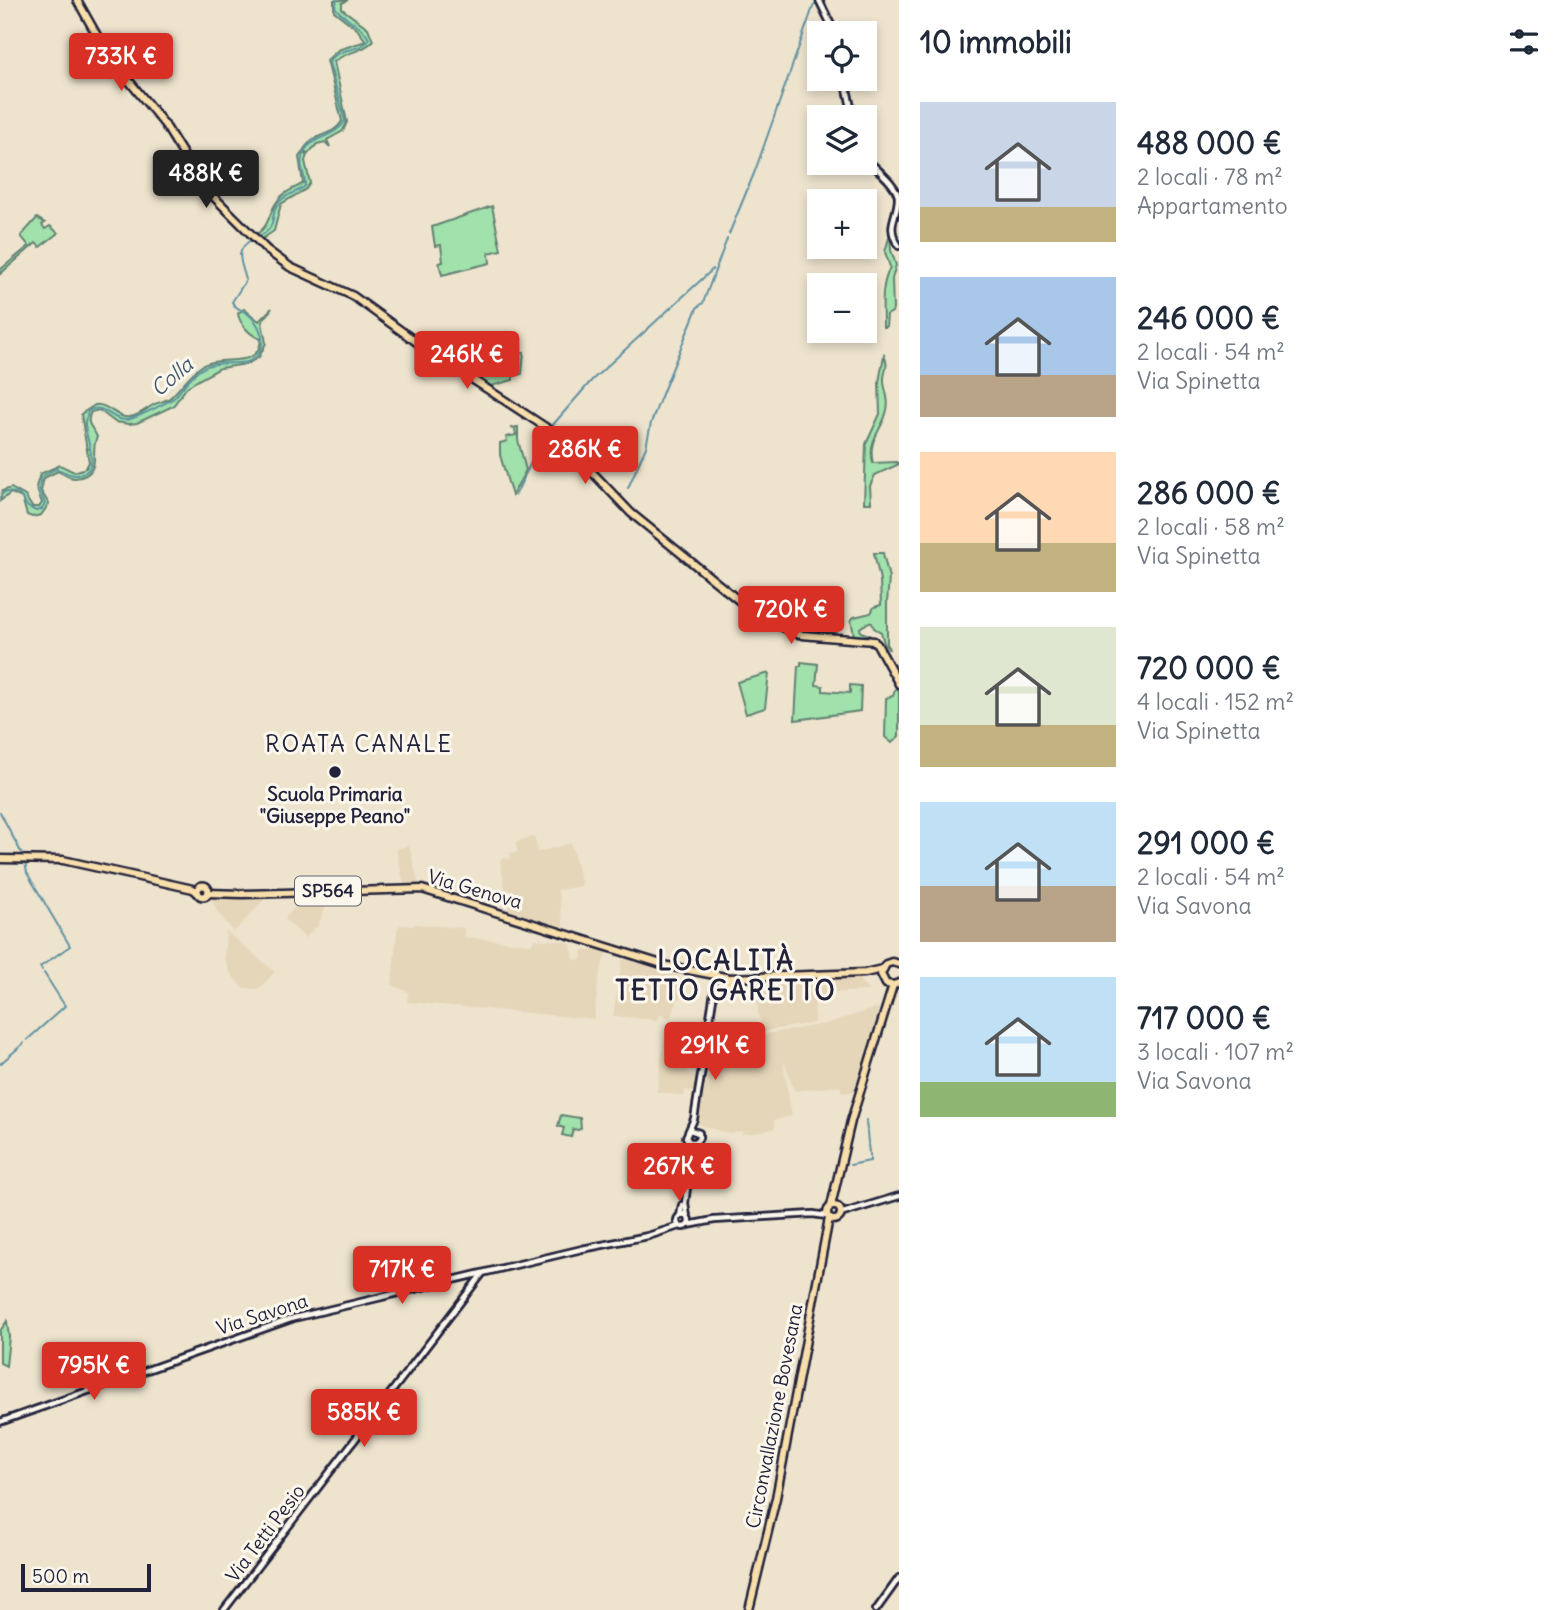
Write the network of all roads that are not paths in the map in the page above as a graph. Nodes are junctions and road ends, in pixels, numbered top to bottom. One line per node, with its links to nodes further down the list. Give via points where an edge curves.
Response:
1 (77, 0): 7 (main road, via 108,55 165,125 200,182 283,262 354,296 563,440 631,513 758,616 800,633 875,643)
2 (819, 0): 3 (street)
3 (829, 21)
4 (877, 169): 5 (street)
5 (898, 197): 6 (street, via 892,231)
6 (899, 246)
7 (899, 684)
8 (4, 859): 11 (main road, Via Genova / SP564, via 63,860 196,890 203,896 208,891 422,889)
9 (898, 962): 10 (main road, via 887,964)
10 (881, 973): 11 (main road); 12 (main road)
11 (724, 980): 13 (street, via 714,992)
12 (893, 984): 17 (main road, via 851,1121)
13 (693, 1131): 14 (street, via 686,1137); 15 (street, via 699,1136)
14 (689, 1142): 15 (street); 20 (street)
15 (696, 1142): 18 (street, via 685,1203)
16 (899, 1196): 17 (street)
17 (835, 1212): 19 (street); 26 (main road, Circonvallazione Bovesana)
18 (687, 1217): 19 (street); 20 (street); 21 (street)
19 (714, 1220): 21 (street)
20 (679, 1221): 21 (street, via 683,1228); 22 (street, Via Savona, via 662,1231)
21 (688, 1225)
22 (483, 1273): 23 (street, Via Savona, via 294,1318); 25 (street, Via Tetti Pesio)
23 (0, 1422)
24 (899, 1578): 27 (street)
25 (224, 1610)
26 (749, 1610)
27 (876, 1610)

